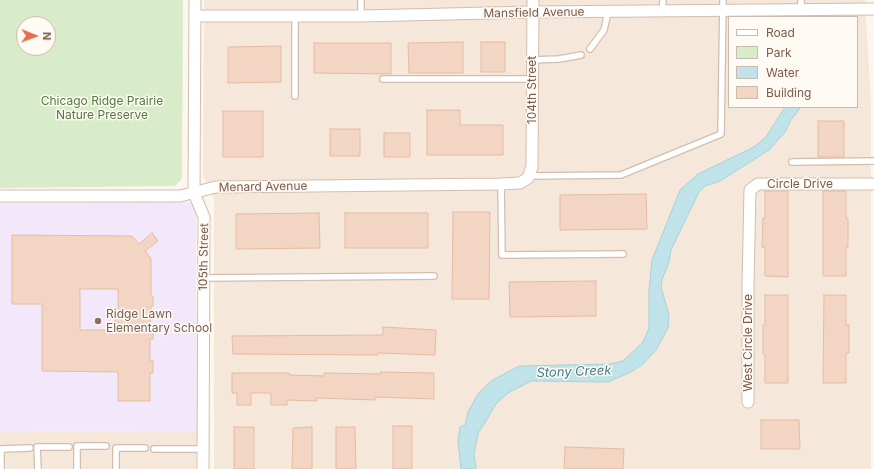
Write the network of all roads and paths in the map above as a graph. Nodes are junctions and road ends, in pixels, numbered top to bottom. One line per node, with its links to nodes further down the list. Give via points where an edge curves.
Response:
1 (195, 0): 10 (street, 105th Street)
2 (361, 0): 12 (lane)
3 (533, 0): 8 (street, 104th Street)
4 (723, 5): 5 (street, Mansfield Avenue); 6 (street, Mansfield Avenue); 21 (lane, via 721,134 621,175)
5 (801, 5): 7 (street, Mansfield Avenue)
6 (663, 6): 9 (street, Mansfield Avenue)
7 (874, 9)
8 (532, 12): 9 (street, Mansfield Avenue); 12 (street, Mansfield Avenue); 15 (street, 104th Street)
9 (608, 12): 13 (lane, via 604,30)
10 (195, 16): 11 (street, Mansfield Avenue); 24 (street, 105th Street)
11 (295, 16): 12 (street, Mansfield Avenue); 18 (lane)
12 (361, 16)
13 (590, 49)
14 (581, 55): 15 (lane)
15 (532, 60): 17 (street, 104th Street)
16 (383, 79): 17 (lane)
17 (532, 79): 21 (street, 104th Street, via 532,167)
18 (295, 96)
19 (874, 161): 20 (lane)
20 (792, 162)
21 (528, 177): 22 (street, Menard Avenue, via 520,182)
22 (501, 184): 24 (street, Menard Avenue, via 216,187); 26 (lane, via 502,255)
23 (874, 184): 29 (street, Circle Drive, via 758,184 750,190)
24 (194, 193): 25 (street, Menard Avenue, via 180,196); 28 (street, 105th Street, via 204,217)
25 (0, 196)
26 (623, 254)
27 (434, 276): 28 (lane)
28 (204, 278): 35 (street, 105th Street)
29 (748, 284): 30 (street, West Circle Drive)
30 (748, 402)
31 (106, 446): 39 (lane, via 77,446)
32 (69, 447): 38 (lane, via 37,447)
33 (30, 448): 37 (lane, via 1,449)
34 (145, 448): 40 (lane, via 116,448)
35 (204, 448): 36 (lane); 41 (street, 105th Street)
36 (154, 449)
37 (1, 469)
38 (38, 469)
39 (77, 469)
40 (116, 469)
41 (203, 469)

